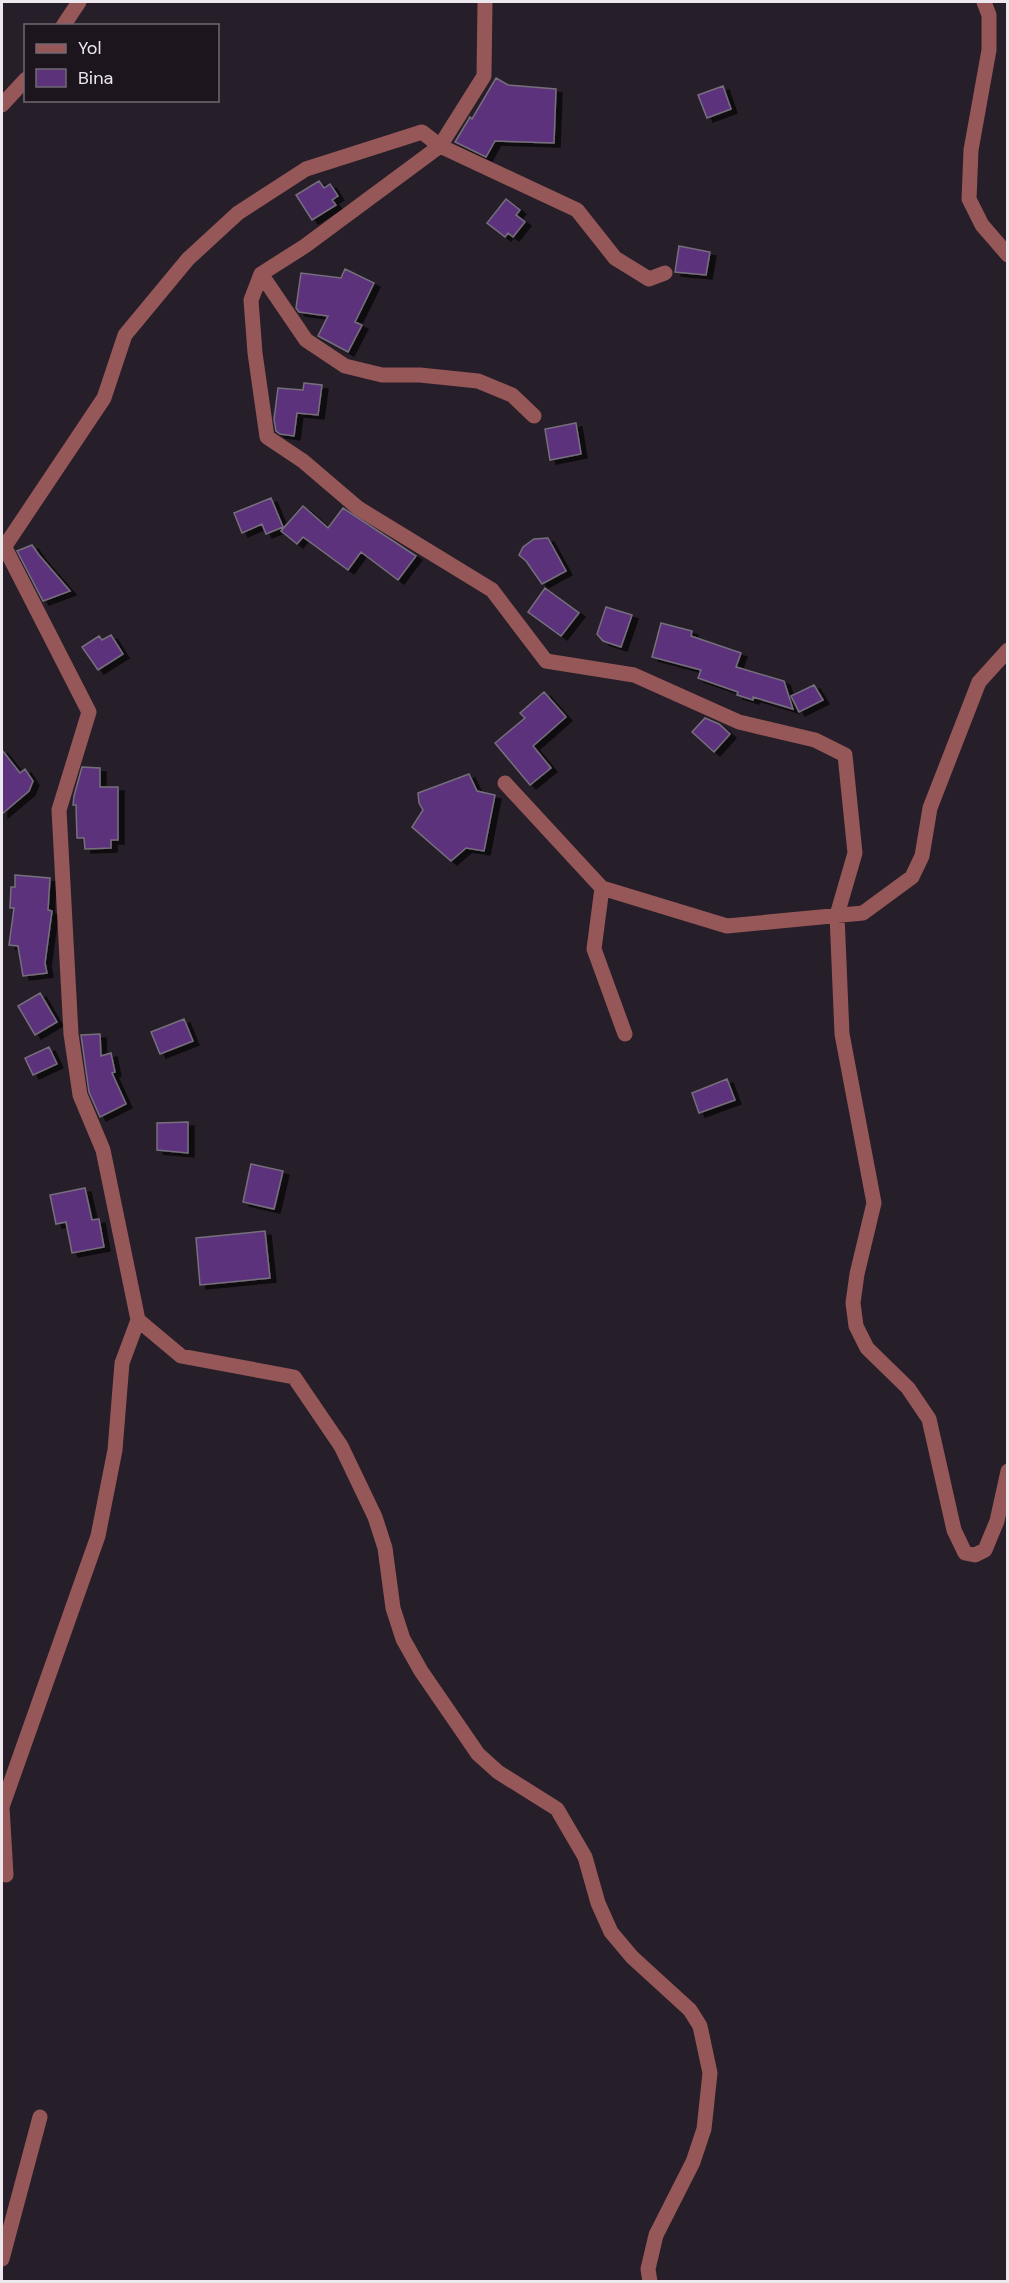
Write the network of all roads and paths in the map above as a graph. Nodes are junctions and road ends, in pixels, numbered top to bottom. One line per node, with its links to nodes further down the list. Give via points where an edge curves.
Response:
1 (79, 2): 4 (street)
2 (485, 2): 7 (street, via 484,76)
3 (984, 2): 8 (street, via 989,15 989,50 971,150 969,199 982,225)
4 (64, 24)
5 (24, 81): 6 (street)
6 (2, 105)
7 (440, 146): 9 (street, via 577,210 615,258 649,279); 10 (street); 12 (street, via 423,132 306,169 238,213 188,259 125,335 104,398)
8 (1008, 255)
9 (666, 273)
10 (261, 274): 11 (street, via 306,340 345,366 382,375 478,381 512,395); 16 (street, via 251,300 267,437 303,461 358,508 492,590 546,661 634,675 739,722 815,740 845,755 855,853)
11 (534, 416)
12 (3, 544): 18 (street, via 89,712 59,810 71,1034 80,1095 103,1150)
13 (1008, 650): 16 (street, via 979,682 930,808 922,856 912,877 863,914)
14 (505, 783): 15 (street)
15 (602, 888): 16 (street, via 727,926); 17 (street, via 594,949)
16 (837, 915): 19 (street, via 842,1034 874,1203 857,1274 855,1326 867,1348 909,1388 929,1419 954,1530 965,1553 975,1555 985,1550 997,1521)
17 (625, 1034)
18 (138, 1320): 20 (street, via 122,1363 115,1450 98,1536 2,1807); 23 (street, via 181,1356 294,1377 341,1446 375,1517 385,1548 393,1608 403,1639 421,1671 478,1754 498,1772 557,1809 585,1857 611,1932 632,1957 690,2010 700,2026 710,2073 704,2129 693,2162 656,2235 648,2269)
19 (1008, 1471)
20 (6, 1875)
21 (40, 2117): 22 (street)
22 (2, 2259)
23 (650, 2282)

